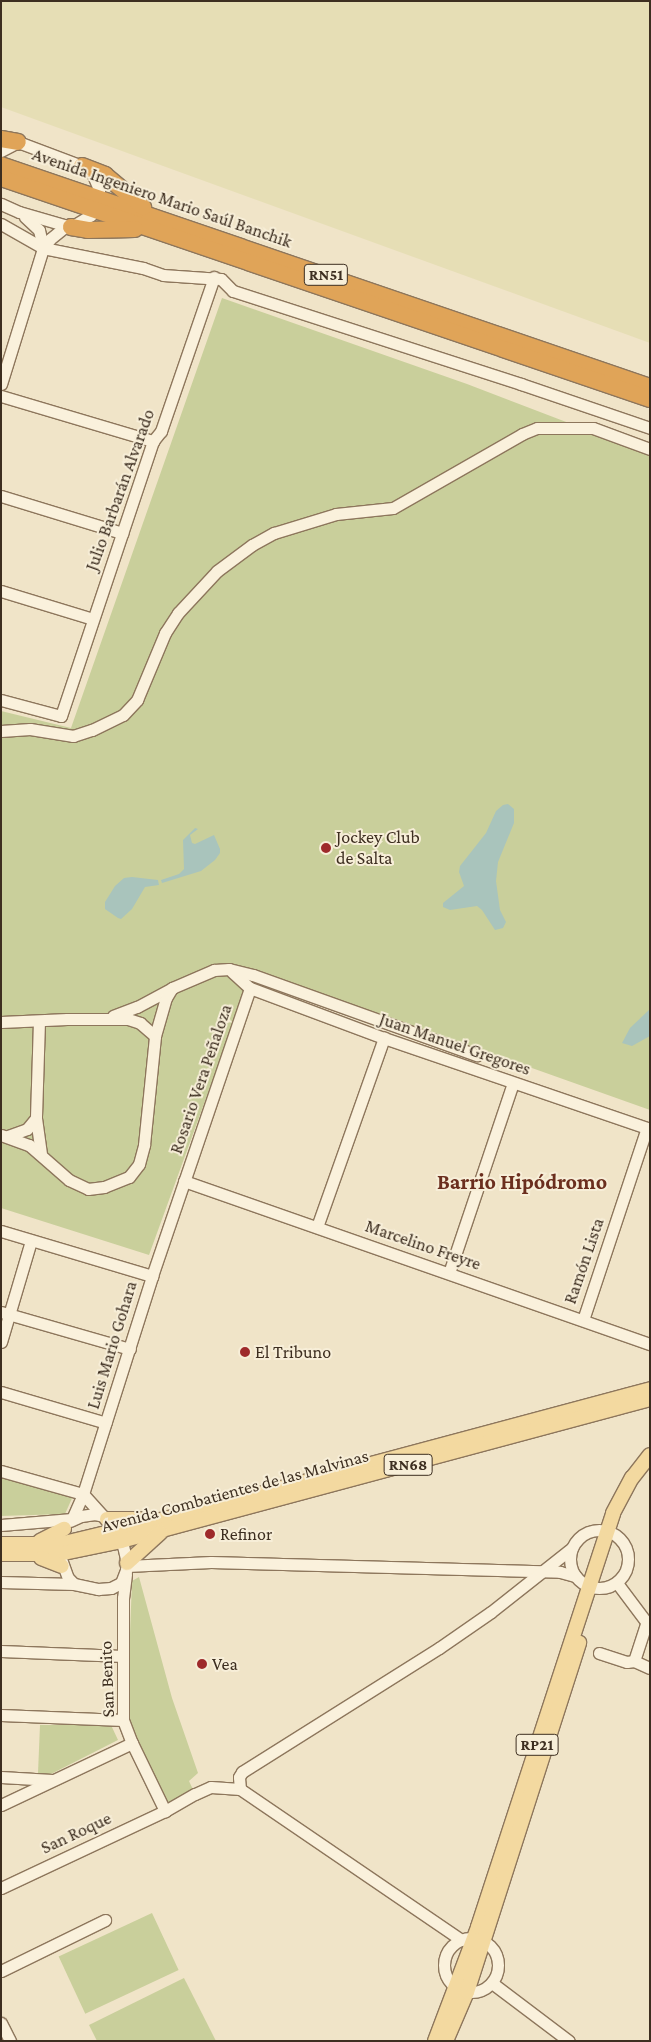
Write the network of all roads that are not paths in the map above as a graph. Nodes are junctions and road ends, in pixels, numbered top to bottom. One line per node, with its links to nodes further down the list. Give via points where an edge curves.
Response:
1 (1, 138): 2 (highway)
2 (18, 142): 3 (street); 5 (street)
3 (1, 151)
4 (1, 165): 8 (highway, Avenida Ingeniero Mario Saúl Banchik / RN51)
5 (82, 166): 8 (street, via 93,175 99,189); 11 (highway, via 105,176)
6 (1, 178): 8 (highway, Avenida Ingeniero Mario Saúl Banchik / RN51)
7 (1, 204): 9 (street)
8 (97, 204): 11 (highway, Avenida Ingeniero Mario Saúl Banchik / RN51); 12 (street, via 87,218)
9 (19, 212): 12 (street); 13 (street, via 39,230)
10 (1, 224): 13 (street)
11 (157, 225): 12 (highway, via 88,230); 16 (highway, Avenida Ingeniero Mario Saúl Banchik / RN51); 18 (highway, Avenida Ingeniero Mario Saúl Banchik / RN51)
12 (69, 227): 13 (street, via 50,239)
13 (43, 248): 14 (street, via 163,275); 15 (street)
14 (214, 277): 19 (street, via 222,279 233,291); 20 (street, Julio Barbarán Alvarado, via 161,432)
15 (1, 384)
16 (650, 387)
17 (1, 396): 20 (street)
18 (650, 399)
19 (650, 428)
20 (153, 441): 23 (street, Julio Barbarán Alvarado)
21 (650, 449): 27 (street, via 592,428 537,428 393,508 336,514 274,532 218,571 178,613 161,641 141,693 123,714 105,725 73,736 30,729)
22 (1, 496): 23 (street)
23 (122, 533): 25 (street, Julio Barbarán Alvarado)
24 (1, 591): 25 (street)
25 (93, 618): 26 (street, Julio Barbarán Alvarado, via 61,716)
26 (1, 700)
27 (1, 731)
28 (229, 969): 29 (street, via 214,970); 30 (street); 36 (street)
29 (172, 988): 31 (street, via 137,1007); 34 (street)
30 (250, 988): 35 (street, Juan Manuel Gregores); 42 (street, Rosario Vera Peñaloza)
31 (103, 1019): 32 (street); 34 (street, via 135,1021)
32 (39, 1021): 33 (street); 38 (street)
33 (1, 1022)
34 (155, 1036): 41 (street, via 144,1145 139,1164 129,1176 104,1188 88,1189 69,1180)
35 (384, 1038): 37 (street, Juan Manuel Gregores); 43 (street)
36 (478, 1055)
37 (513, 1083): 39 (street, Juan Manuel Gregores); 46 (street)
38 (36, 1118): 40 (street, via 27,1129); 41 (street)
39 (648, 1128): 49 (street, Ramón Lista)
40 (5, 1136): 41 (street, via 20,1140)
41 (40, 1154)
42 (184, 1181): 43 (street, Marcelino Freyre); 47 (street, Luis Mario Gohara)
43 (317, 1227): 46 (street, Marcelino Freyre)
44 (1, 1231): 45 (street)
45 (31, 1240): 47 (street); 48 (street)
46 (449, 1273): 49 (street, Marcelino Freyre)
47 (152, 1276): 52 (street, Luis Mario Gohara)
48 (6, 1313): 50 (street); 52 (street)
49 (583, 1320): 51 (street, Marcelino Freyre)
50 (1, 1342)
51 (650, 1344)
52 (130, 1349): 56 (street, Luis Mario Gohara)
53 (650, 1389): 61 (main road, Avenida Combatientes de las Malvinas / RN68)
54 (1, 1392): 56 (street)
55 (650, 1400): 65 (main road, Avenida Combatientes de las Malvinas / RN68)
56 (106, 1423): 60 (street, Luis Mario Gohara)
57 (650, 1455): 66 (main road, RP21, via 625,1488)
58 (650, 1467): 66 (main road, RP21)
59 (1, 1471): 60 (street)
60 (83, 1494): 62 (street); 63 (street, Luis Mario Gohara)
61 (177, 1516): 62 (main road); 67 (main road, Avenida Combatientes de las Malvinas / RN68)
62 (105, 1517): 63 (street, via 88,1514); 67 (street)
63 (68, 1524): 64 (street); 70 (main road, via 46,1540); 72 (street, Luis Mario Gohara)
64 (1, 1525)
65 (165, 1530): 67 (main road, Avenida Combatientes de las Malvinas / RN68); 73 (main road)
66 (610, 1532): 69 (street, via 590,1531); 77 (street, via 621,1539 629,1557 628,1567); 79 (main road, RP21)
67 (119, 1536): 72 (main road, Avenida Combatientes de las Malvinas / RN68); 73 (street, San Benito)
68 (1, 1544): 70 (main road, Avenida Combatientes de las Malvinas / RN68)
69 (572, 1548): 74 (street); 75 (street, via 570,1557)
70 (24, 1550): 71 (main road, Avenida Combatientes de las Malvinas / RN68); 72 (main road, Avenida Combatientes de las Malvinas / RN68)
71 (1, 1554)
72 (60, 1555): 78 (street, via 68,1578)
73 (126, 1566): 74 (street, via 192,1562); 80 (street, via 121,1582); 81 (street, San Benito)
74 (541, 1572): 75 (street); 93 (street, via 431,1654 242,1772 238,1777)
75 (575, 1576): 79 (street)
76 (1, 1582): 78 (street)
77 (617, 1583): 79 (street); 82 (street)
78 (74, 1584): 80 (street, via 87,1588)
79 (592, 1587): 98 (main road, RP21, via 562,1701)
80 (111, 1588): 81 (street)
81 (123, 1598): 85 (street, San Benito)
82 (648, 1625): 86 (street)
83 (1, 1651): 85 (street)
84 (599, 1653): 86 (street, via 627,1662)
85 (123, 1656): 89 (street, San Benito)
86 (634, 1661): 87 (street)
87 (650, 1668)
88 (1, 1715): 89 (street)
89 (123, 1720): 90 (street, San Benito)
90 (132, 1743): 92 (street); 95 (street, San Benito)
91 (1, 1778): 92 (street)
92 (53, 1780): 94 (street)
93 (240, 1789): 95 (street, San Roque, via 211,1787); 98 (street)
94 (1, 1805)
95 (165, 1811): 96 (street, San Roque)
96 (1, 1888)
97 (105, 1920): 99 (street)
98 (473, 1940): 100 (street, via 495,1952 498,1968); 101 (main road, RP21); 101 (street, via 448,1951 445,1959 447,1976)
99 (1, 1971)
100 (492, 1983): 101 (street, via 476,1992); 106 (street)
101 (462, 1989): 104 (main road, RP21); 105 (main road, RP21)
102 (1, 2022): 103 (street)
103 (10, 2041)
104 (435, 2041)
105 (446, 2041)
106 (569, 2041)

